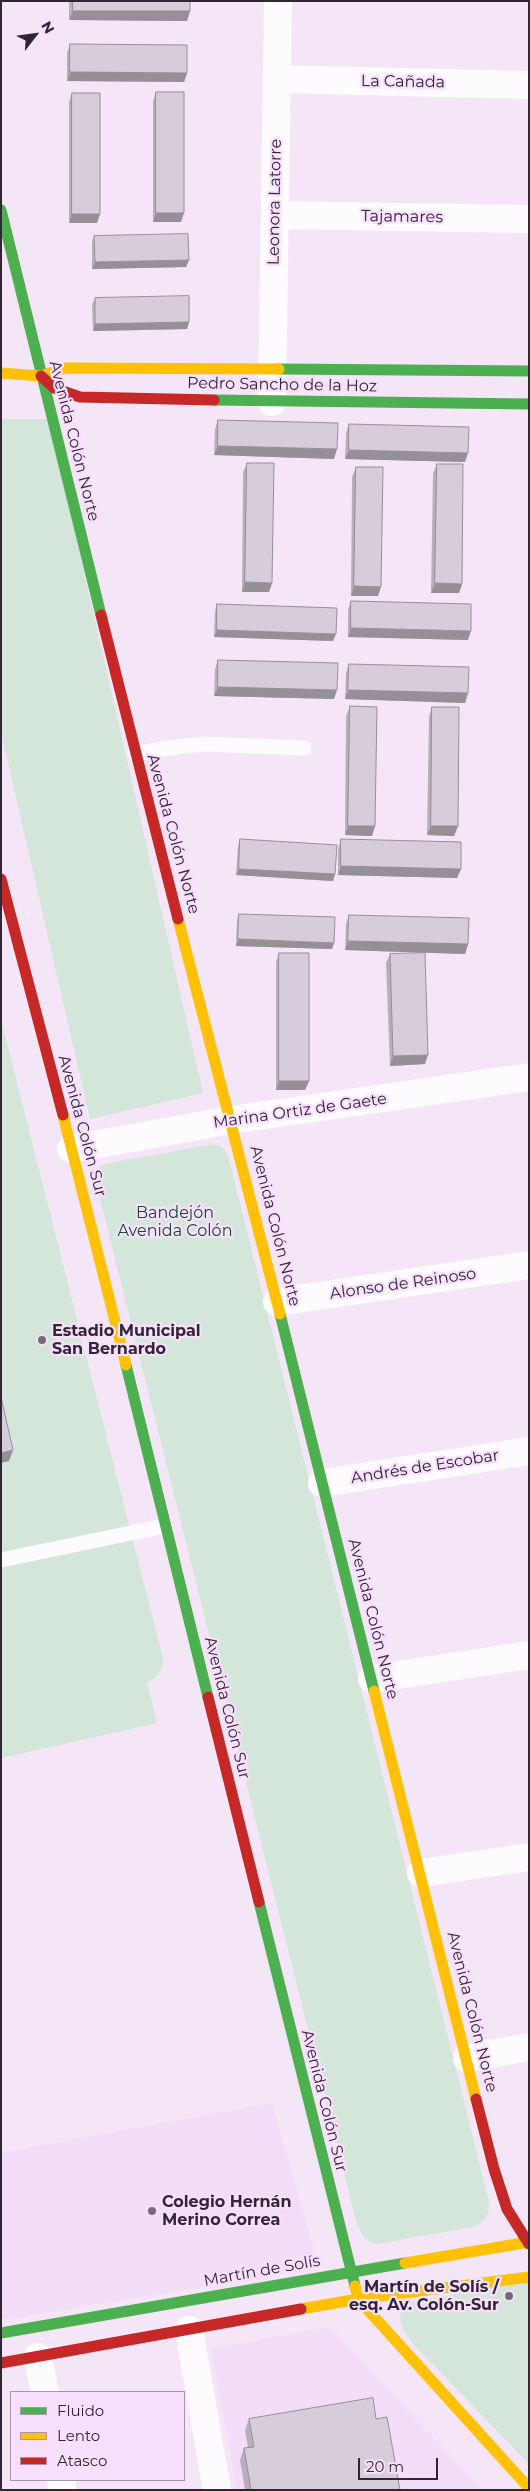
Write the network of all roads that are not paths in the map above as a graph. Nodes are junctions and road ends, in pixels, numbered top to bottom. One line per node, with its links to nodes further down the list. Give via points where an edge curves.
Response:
1 (278, 1): 2 (street, Leonora Latorre)
2 (277, 79): 3 (street, La Cañada); 5 (street, Leonora Latorre)
3 (529, 85)
4 (1, 210): 10 (main road, Avenida Colón Norte)
5 (275, 215): 6 (street, Tajamares); 7 (street, Leonora Latorre)
6 (529, 219)
7 (272, 368): 8 (main road, Pedro Sancho de la Hoz); 10 (main road, Pedro Sancho de la Hoz, via 65,368 51,370); 11 (street, Leonora Latorre)
8 (529, 371)
9 (1, 373): 10 (main road, Pedro Sancho de la Hoz)
10 (41, 376): 11 (main road, Pedro Sancho de la Hoz, via 54,388 80,397); 14 (main road, Avenida Colón Norte)
11 (272, 402): 12 (main road, Pedro Sancho de la Hoz)
12 (529, 404)
13 (304, 748): 14 (lane, via 205,744)
14 (135, 754): 17 (main road, Avenida Colón Norte)
15 (1, 878): 18 (main road, Avenida Colón Sur)
16 (529, 1077): 17 (street, Marina Ortiz de Gaete)
17 (231, 1120): 18 (street, Marina Ortiz de Gaete); 20 (main road, Avenida Colón Norte)
18 (71, 1149): 23 (main road, Avenida Colón Sur)
19 (529, 1265): 20 (street, Alonso de Reinoso)
20 (278, 1302): 22 (main road, Avenida Colón Norte)
21 (529, 1452): 22 (street, Andrés de Escobar)
22 (322, 1483): 26 (main road, Avenida Colón Norte)
23 (165, 1526): 24 (lane); 32 (main road, Avenida Colón Sur)
24 (1, 1560)
25 (529, 1655): 26 (street)
26 (372, 1679): 28 (main road, Avenida Colón Norte)
27 (529, 1856): 28 (street)
28 (420, 1873): 30 (main road, Avenida Colón Norte)
29 (529, 2048): 30 (street)
30 (466, 2058): 31 (main road, Avenida Colón Norte, via 499,2190)
31 (528, 2243): 32 (main road, Martín de Solís)
32 (350, 2272): 34 (main road, Avenida Colón Sur); 36 (main road, Martín de Solís)
33 (529, 2277): 34 (main road)
34 (358, 2299): 35 (main road); 40 (main road, Avenida Colón Sur)
35 (189, 2330): 37 (main road); 41 (street)
36 (1, 2333)
37 (38, 2357): 38 (main road); 39 (street)
38 (1, 2363)
39 (45, 2391)
40 (529, 2488)
41 (216, 2490)

